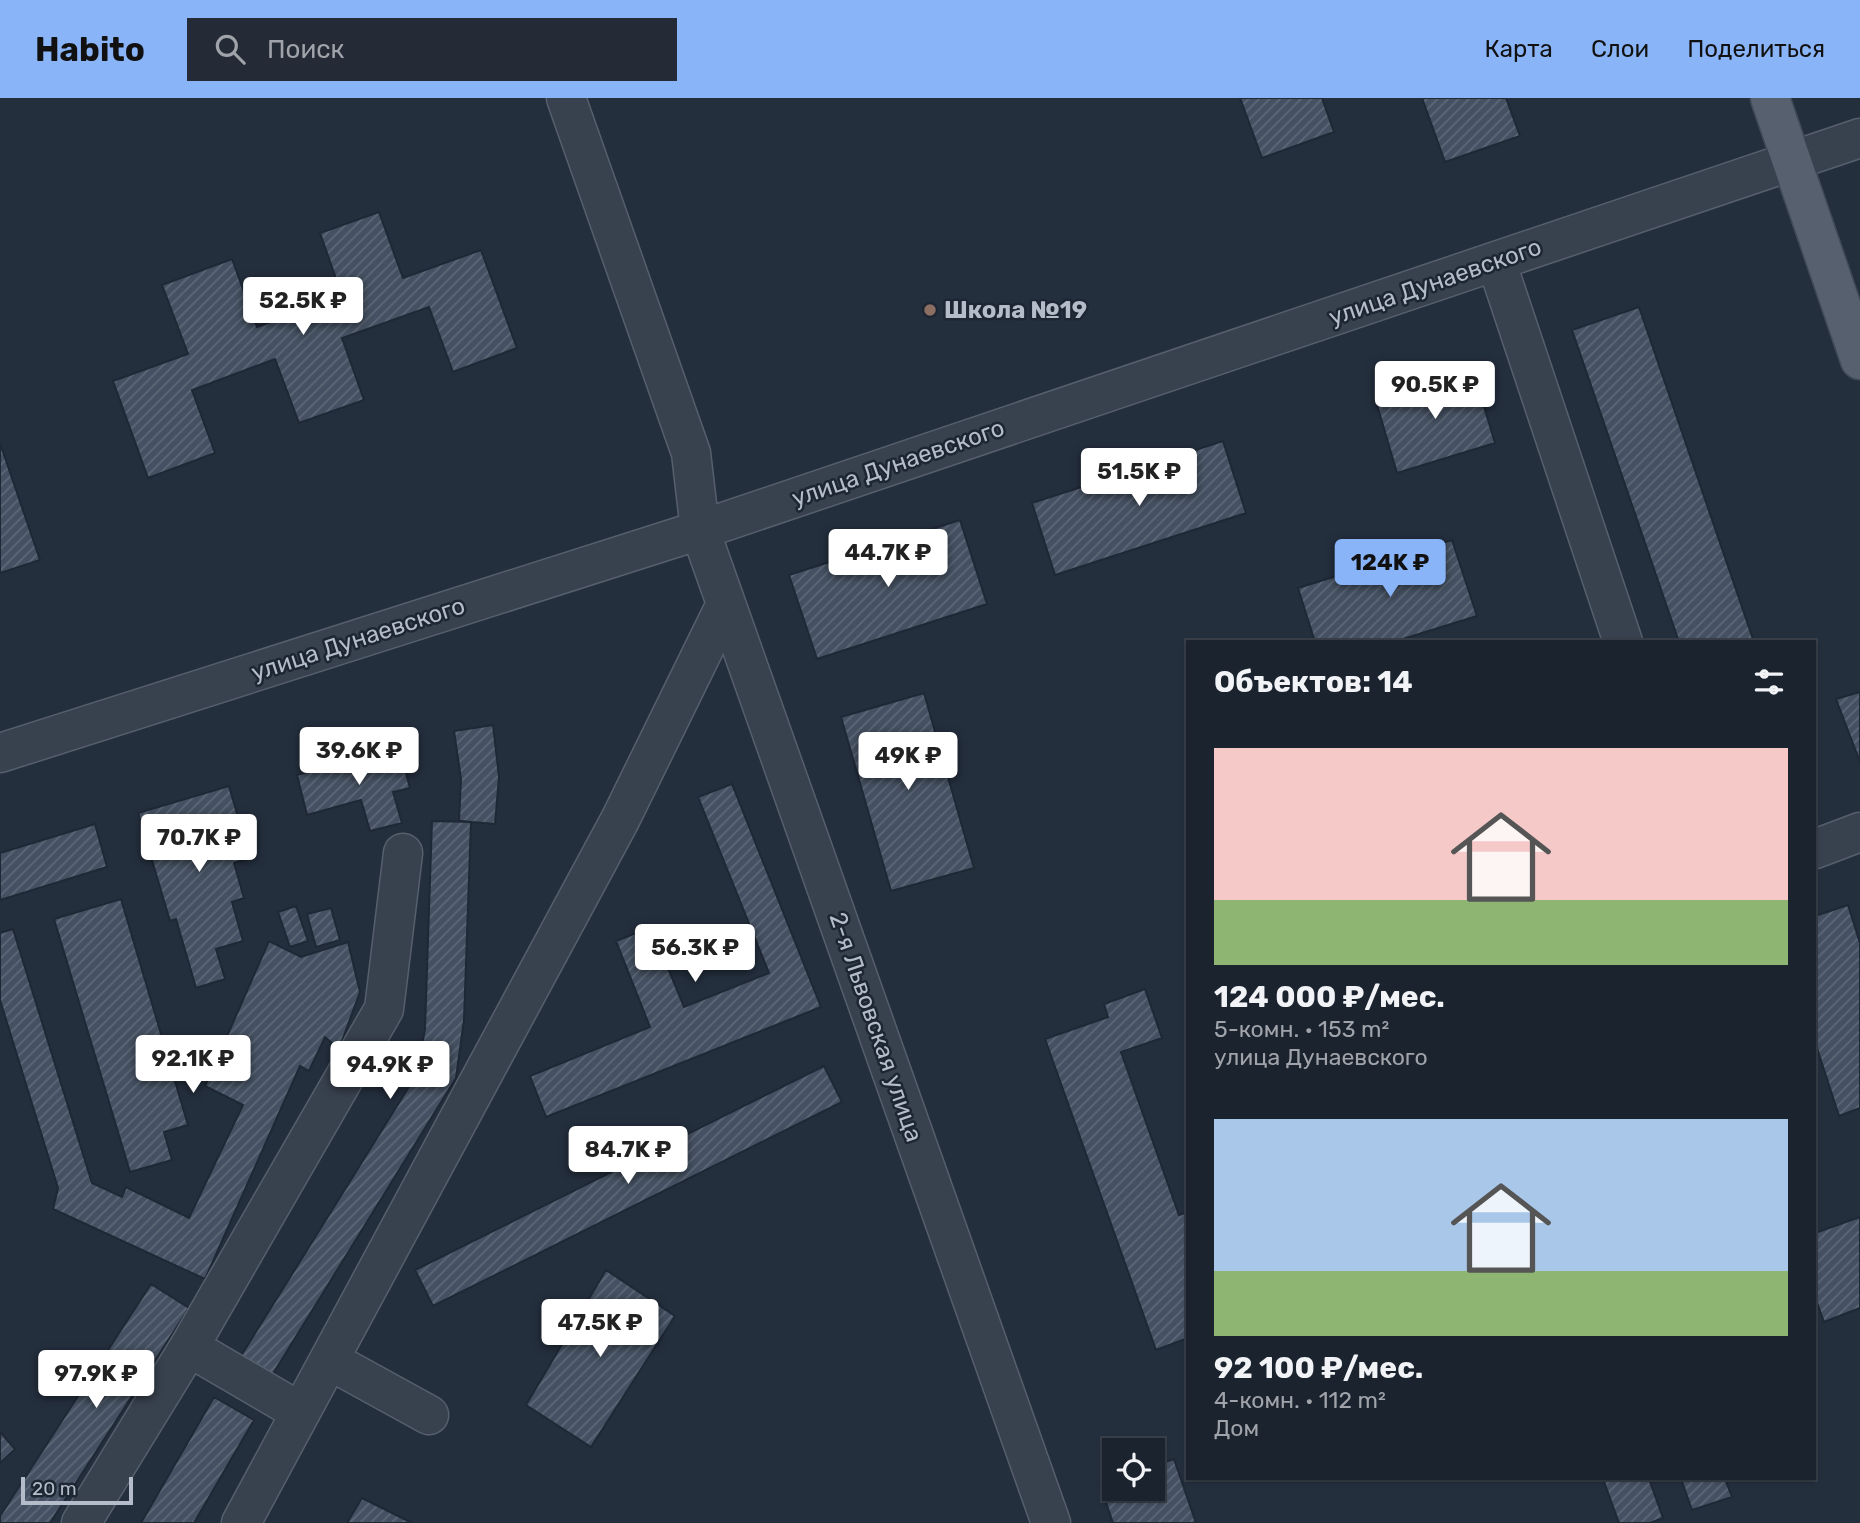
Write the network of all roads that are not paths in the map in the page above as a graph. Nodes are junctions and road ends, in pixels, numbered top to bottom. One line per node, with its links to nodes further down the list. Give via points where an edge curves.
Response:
1 (566, 98): 7 (street, 2-я Львовская улица, via 691,453)
2 (1770, 98): 4 (main road)
3 (1860, 138): 4 (street, улица Дунаевского)
4 (1791, 162): 5 (street, улица Дунаевского); 6 (main road)
5 (1496, 261): 7 (street, улица Дунаевского); 9 (street)
6 (1860, 360)
7 (700, 530): 8 (street, 2-я Львовская улица); 10 (street, улица Дунаевского)
8 (726, 604): 15 (street, via 620,820); 20 (street, 2-я Львовская улица)
9 (1622, 640)
10 (0, 753)
11 (1860, 832): 12 (street)
12 (1816, 849)
13 (403, 853): 14 (street, via 384,1009)
14 (188, 1347): 16 (street); 18 (street)
15 (329, 1360): 16 (street); 17 (street)
16 (300, 1412): 19 (street)
17 (429, 1415)
18 (81, 1523)
19 (241, 1523)
20 (1051, 1523)

